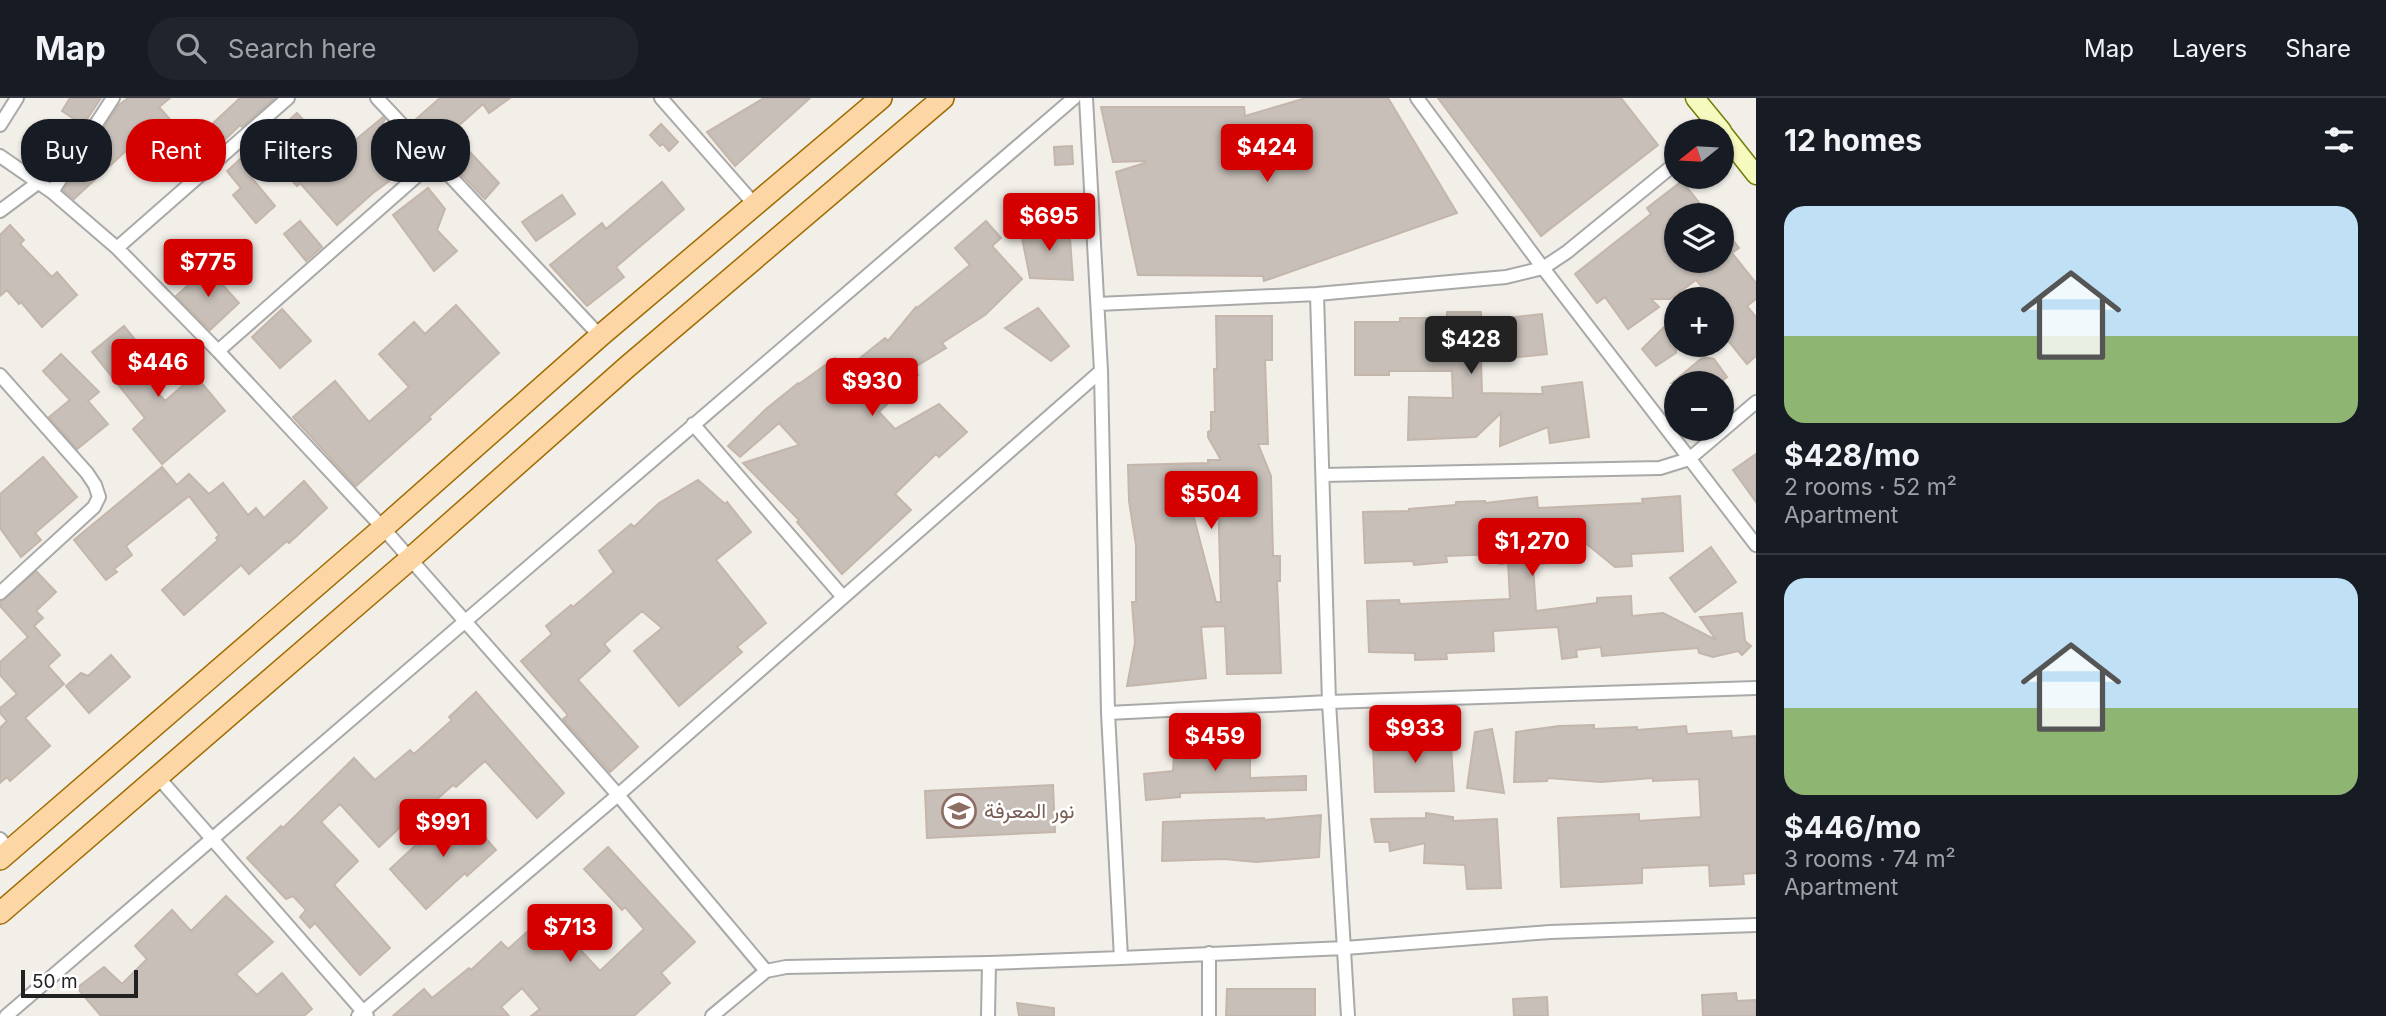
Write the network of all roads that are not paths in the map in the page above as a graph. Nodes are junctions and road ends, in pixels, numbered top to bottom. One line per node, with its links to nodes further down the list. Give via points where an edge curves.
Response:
1 (17, 98): 14 (street)
2 (113, 98): 23 (street)
3 (288, 98): 26 (street)
4 (377, 98): 12 (street)
5 (661, 98): 24 (street)
6 (880, 98): 24 (main road)
7 (943, 98): 40 (main road, via 627,367)
8 (1074, 98): 35 (street)
9 (1086, 98): 29 (street)
10 (1417, 98): 27 (street)
11 (1695, 98): 13 (street)
12 (397, 119)
13 (1711, 119)
14 (0, 125)
15 (1734, 148): 19 (street)
16 (0, 156): 17 (street)
17 (21, 170)
18 (1664, 173): 27 (street)
19 (1756, 175)
20 (39, 182): 23 (street); 25 (street)
21 (410, 182): 31 (street)
22 (456, 182): 30 (street)
23 (52, 192): 26 (street)
24 (755, 205): 30 (main road)
25 (0, 211)
26 (117, 248): 31 (street)
27 (1544, 268): 28 (street, via 1492,280); 36 (street)
28 (1317, 294): 29 (street); 37 (street)
29 (1098, 303): 32 (street)
30 (600, 336): 38 (main road)
31 (218, 351): 38 (street)
32 (1101, 371): 42 (street); 46 (street)
33 (0, 374): 41 (street, via 87,473 99,497 94,507)
34 (1756, 402): 36 (street)
35 (693, 424): 42 (street); 43 (street)
36 (1689, 460): 37 (street, via 1660,468); 39 (street)
37 (1323, 475): 45 (street)
38 (383, 528): 40 (street); 50 (main road)
39 (1756, 545)
40 (411, 559): 43 (street); 47 (main road)
41 (0, 593)
42 (843, 597): 48 (street)
43 (465, 622): 48 (street); 49 (street)
44 (1756, 688): 45 (street)
45 (1329, 702): 46 (street); 53 (street)
46 (1108, 713): 55 (street)
47 (158, 777): 49 (street); 51 (main road)
48 (618, 795): 57 (street); 58 (street)
49 (211, 839): 58 (street); 59 (street)
50 (3, 849)
51 (0, 913)
52 (1756, 925): 53 (street, via 1550,932)
53 (1345, 948): 54 (street); 63 (street)
54 (1209, 953): 55 (street); 62 (street)
55 (1121, 958): 56 (street)
56 (989, 963): 57 (street); 61 (street)
57 (766, 971): 60 (street)
58 (363, 1014)
59 (6, 1016)
60 (712, 1016)
61 (988, 1016)
62 (1209, 1016)
63 (1348, 1016)

